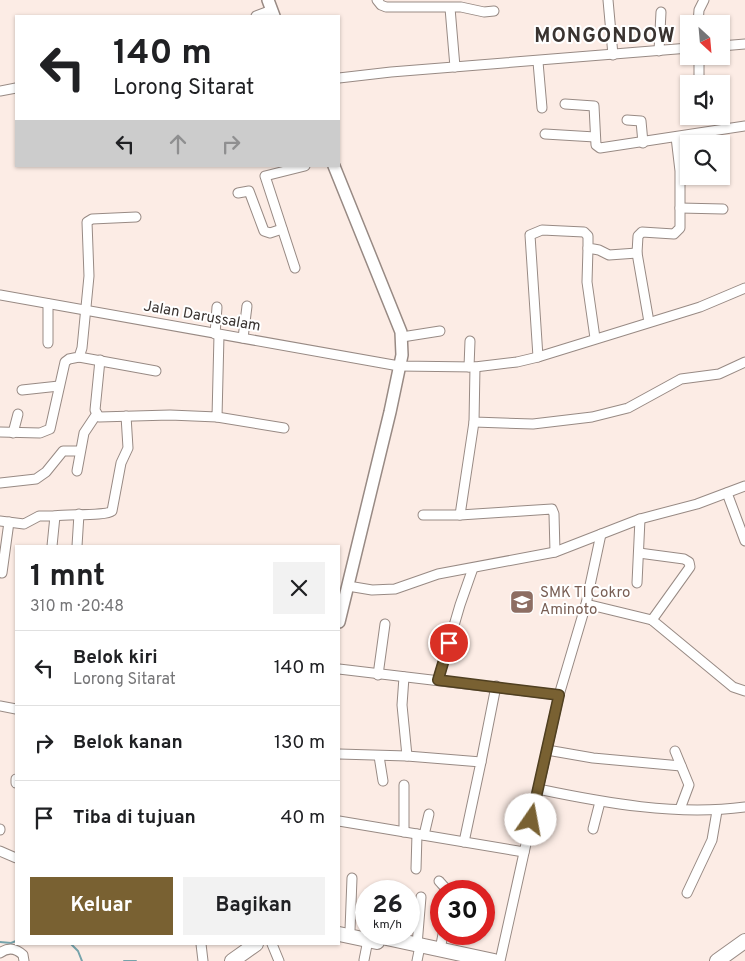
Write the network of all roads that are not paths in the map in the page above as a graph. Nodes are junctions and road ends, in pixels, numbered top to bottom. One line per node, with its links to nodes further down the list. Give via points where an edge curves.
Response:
1 (378, 0): 4 (street, via 386,7)
2 (608, 0): 14 (street)
3 (704, 0): 9 (street)
4 (450, 8): 6 (street); 16 (street)
5 (271, 9): 8 (street)
6 (494, 11)
7 (661, 12): 13 (street)
8 (258, 15)
9 (699, 15)
10 (745, 44): 11 (street)
11 (730, 45)
12 (680, 49): 13 (street)
13 (658, 51): 14 (street)
14 (613, 55): 15 (street)
15 (538, 62): 16 (street); 21 (street)
16 (455, 67): 17 (street)
17 (340, 78)
18 (15, 88): 19 (street)
19 (0, 91)
20 (565, 104): 25 (street, via 594,106)
21 (542, 108)
22 (627, 120): 27 (street, via 641,121)
23 (745, 126): 26 (street)
24 (545, 134): 25 (street)
25 (595, 136): 27 (street, via 600,148)
26 (676, 137): 27 (street); 33 (street)
27 (643, 143)
28 (261, 167): 31 (street)
29 (301, 167): 31 (street)
30 (334, 167): 49 (main road)
31 (265, 176): 36 (street)
32 (238, 193): 36 (street, via 249,191 264,232)
33 (680, 208): 34 (street); 38 (street, via 679,231 669,234 642,232 638,236)
34 (723, 209)
35 (136, 217): 45 (street, via 87,222)
36 (282, 229): 39 (street)
37 (588, 248): 38 (street, via 609,255); 51 (street, via 587,282); 55 (street, via 588,236 584,232 542,230 529,238)
38 (637, 254): 46 (street)
39 (295, 268)
40 (745, 288): 46 (street, Jalan Darussalam, via 700,307)
41 (0, 295): 42 (street, Jalan Darussalam)
42 (48, 304): 45 (street, Jalan Darussalam); 53 (street)
43 (247, 306): 50 (street)
44 (217, 307): 48 (street)
45 (87, 310): 48 (street, Jalan Darussalam); 54 (street)
46 (649, 322): 51 (street, Jalan Darussalam)
47 (440, 331): 49 (street)
48 (217, 334): 50 (street, Jalan Darussalam); 66 (street)
49 (402, 337): 58 (main road)
50 (243, 338): 58 (street, Jalan Darussalam)
51 (595, 338): 55 (street, Jalan Darussalam)
52 (470, 341): 59 (street)
53 (48, 343)
54 (79, 357): 56 (street); 61 (street, via 67,360)
55 (538, 357): 59 (street, Jalan Darussalam)
56 (100, 360): 60 (street); 64 (street)
57 (745, 362): 67 (street, via 719,374 680,379 628,408 592,417 533,424)
58 (399, 366): 59 (street, Jalan Darussalam); 91 (main road)
59 (472, 367): 67 (street)
60 (156, 371)
61 (59, 386): 62 (street); 70 (street, via 53,424 48,431 40,434)
62 (22, 390)
63 (18, 414): 70 (street)
64 (96, 415): 65 (street); 71 (street, via 84,434)
65 (126, 416): 66 (street); 76 (street, via 128,448 121,463 112,511)
66 (217, 417): 68 (street)
67 (474, 422): 78 (street)
68 (284, 428)
69 (0, 432): 70 (street)
70 (13, 433)
71 (80, 451): 72 (street); 73 (street, via 63,452 36,479)
72 (77, 471)
73 (0, 482)
74 (745, 486): 75 (street)
75 (727, 493): 80 (street); 83 (street)
76 (79, 514): 79 (street); 85 (street)
77 (424, 515): 78 (street)
78 (460, 515): 86 (street, via 552,509)
79 (55, 516): 81 (street, via 39,516 24,524); 84 (street)
80 (640, 519): 82 (street); 87 (street)
81 (4, 522): 89 (street)
82 (601, 534): 86 (street); 92 (street)
83 (745, 540)
84 (52, 545)
85 (77, 545)
86 (555, 552): 88 (street)
87 (638, 553): 90 (street); 94 (street, via 684,559 690,567)
88 (473, 568): 91 (street, via 438,574 386,591); 99 (street)
89 (2, 573)
90 (637, 583)
91 (348, 586): 93 (main road)
92 (586, 604): 94 (street); 102 (street)
93 (340, 618)
94 (652, 620): 101 (street)
95 (385, 624): 97 (street)
96 (340, 669): 97 (street)
97 (378, 675): 98 (street)
98 (404, 677): 99 (street); 109 (street, via 402,705)
99 (438, 680): 100 (street)
100 (496, 686): 102 (street); 110 (street)
101 (740, 690)
102 (559, 695): 105 (street)
103 (0, 706): 104 (street)
104 (15, 709)
105 (547, 750): 111 (street); 114 (street)
106 (676, 751): 111 (street)
107 (340, 754): 108 (street)
108 (379, 756): 109 (street); 112 (street)
109 (407, 756): 110 (street)
110 (481, 762): 124 (street)
111 (680, 766): 117 (street, via 689,785)
112 (383, 780)
113 (404, 785): 122 (street)
114 (538, 789): 115 (street); 126 (street)
115 (600, 802): 117 (street); 121 (street)
116 (745, 807): 118 (street)
117 (686, 810): 118 (street)
118 (717, 811): 130 (street, via 712,840)
119 (429, 814): 123 (street)
120 (340, 821): 122 (street)
121 (593, 829)
122 (404, 832): 123 (street)
123 (420, 834): 124 (street); 128 (street)
124 (464, 842): 126 (street)
125 (0, 851): 127 (street)
126 (524, 852): 154 (street)
127 (15, 858)
128 (416, 869)
129 (352, 878): 132 (street)
130 (687, 893)
131 (422, 897): 144 (street)
132 (342, 930): 133 (highway)
133 (355, 933)
134 (745, 941): 155 (highway)
135 (201, 945): 148 (street)
136 (255, 945): 149 (highway)
137 (263, 945): 150 (highway)
138 (272, 945): 151 (street)
139 (366, 945): 146 (street)
140 (396, 945): 144 (highway)
141 (441, 945): 142 (street)
142 (440, 950): 144 (highway); 153 (highway)
143 (745, 950): 156 (highway)
144 (418, 952): 152 (highway)
145 (0, 953): 147 (street, via 14,949 23,955)
146 (364, 960)
147 (24, 961)
148 (204, 961)
149 (232, 961)
150 (241, 961)
151 (279, 961)
152 (462, 961)
153 (494, 961)
154 (500, 961)
155 (717, 961)
156 (729, 961)

